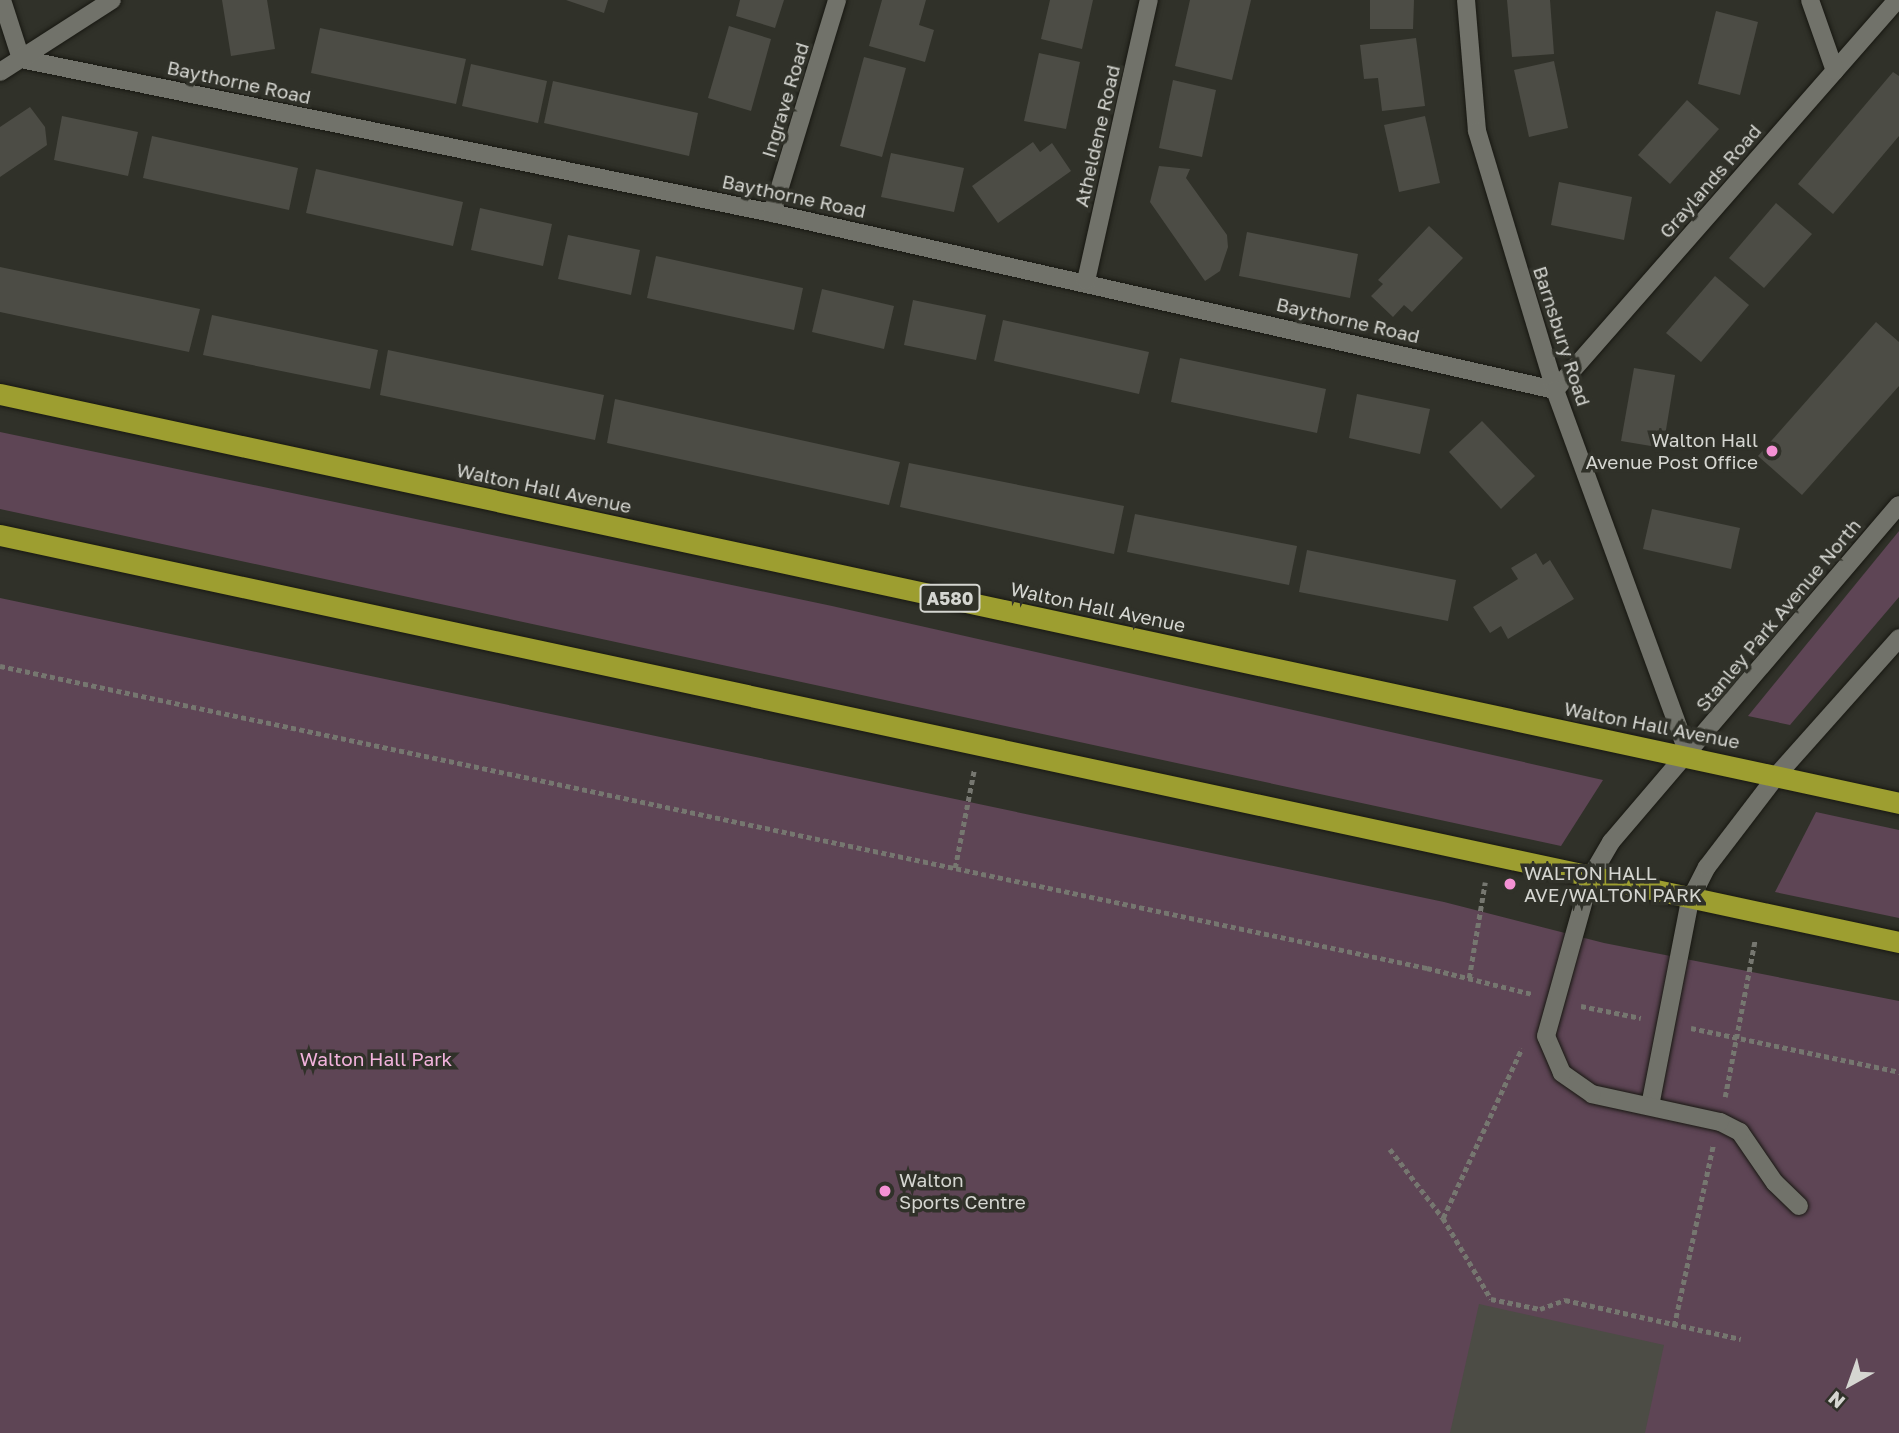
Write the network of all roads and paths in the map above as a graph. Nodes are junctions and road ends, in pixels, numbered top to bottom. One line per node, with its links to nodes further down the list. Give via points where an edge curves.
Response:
1 (2, 0): 8 (street)
2 (112, 0): 8 (street)
3 (837, 0): 11 (street, Ingrave Road)
4 (1149, 0): 12 (street, Atheldene Road)
5 (1466, 0): 13 (street, Barnsbury Road, via 1476,131)
6 (1810, 0): 9 (street)
7 (1898, 0): 9 (street, Graylands Road)
8 (21, 59): 10 (street); 11 (street, Baythorne Road)
9 (1835, 71): 13 (street, Graylands Road)
10 (0, 72)
11 (772, 213): 12 (street, Baythorne Road)
12 (1086, 281): 13 (street, Baythorne Road)
13 (1555, 390): 20 (street, Barnsbury Road)
14 (0, 394): 20 (highway, Walton Hall Avenue / A580)
15 (1899, 505): 20 (street, Stanley Park Avenue North)
16 (0, 535): 19 (highway)
17 (1899, 638): 21 (street)
18 (0, 666): 24 (path)
19 (979, 746): 23 (highway); 24 (path)
20 (1688, 754): 21 (highway, Walton Hall Avenue / A580); 25 (street, Stanley Park Avenue North, via 1611,842)
21 (1778, 774): 22 (highway, Walton Hall Avenue / A580); 26 (street, via 1707,867)
22 (1899, 803)
23 (1488, 858): 25 (highway); 28 (path)
24 (955, 868): 28 (path)
25 (1590, 878): 26 (highway); 29 (street, Stanley Park Avenue North)
26 (1690, 900): 27 (highway); 30 (street)
27 (1899, 943)
28 (1469, 978): 29 (path)
29 (1558, 1001): 30 (path); 31 (street, Stanley Park Avenue North)
30 (1664, 1022): 32 (path); 33 (street)
31 (1546, 1036): 33 (street, via 1562,1073 1576,1085 1592,1094); 36 (path, via 1524,1042 1513,1075)
32 (1899, 1072)
33 (1650, 1106): 35 (street, via 1720,1122 1740,1132 1775,1184)
34 (1390, 1149): 36 (path)
35 (1799, 1206)
36 (1443, 1218): 37 (path, via 1491,1299 1540,1309 1565,1300)
37 (1741, 1339)

